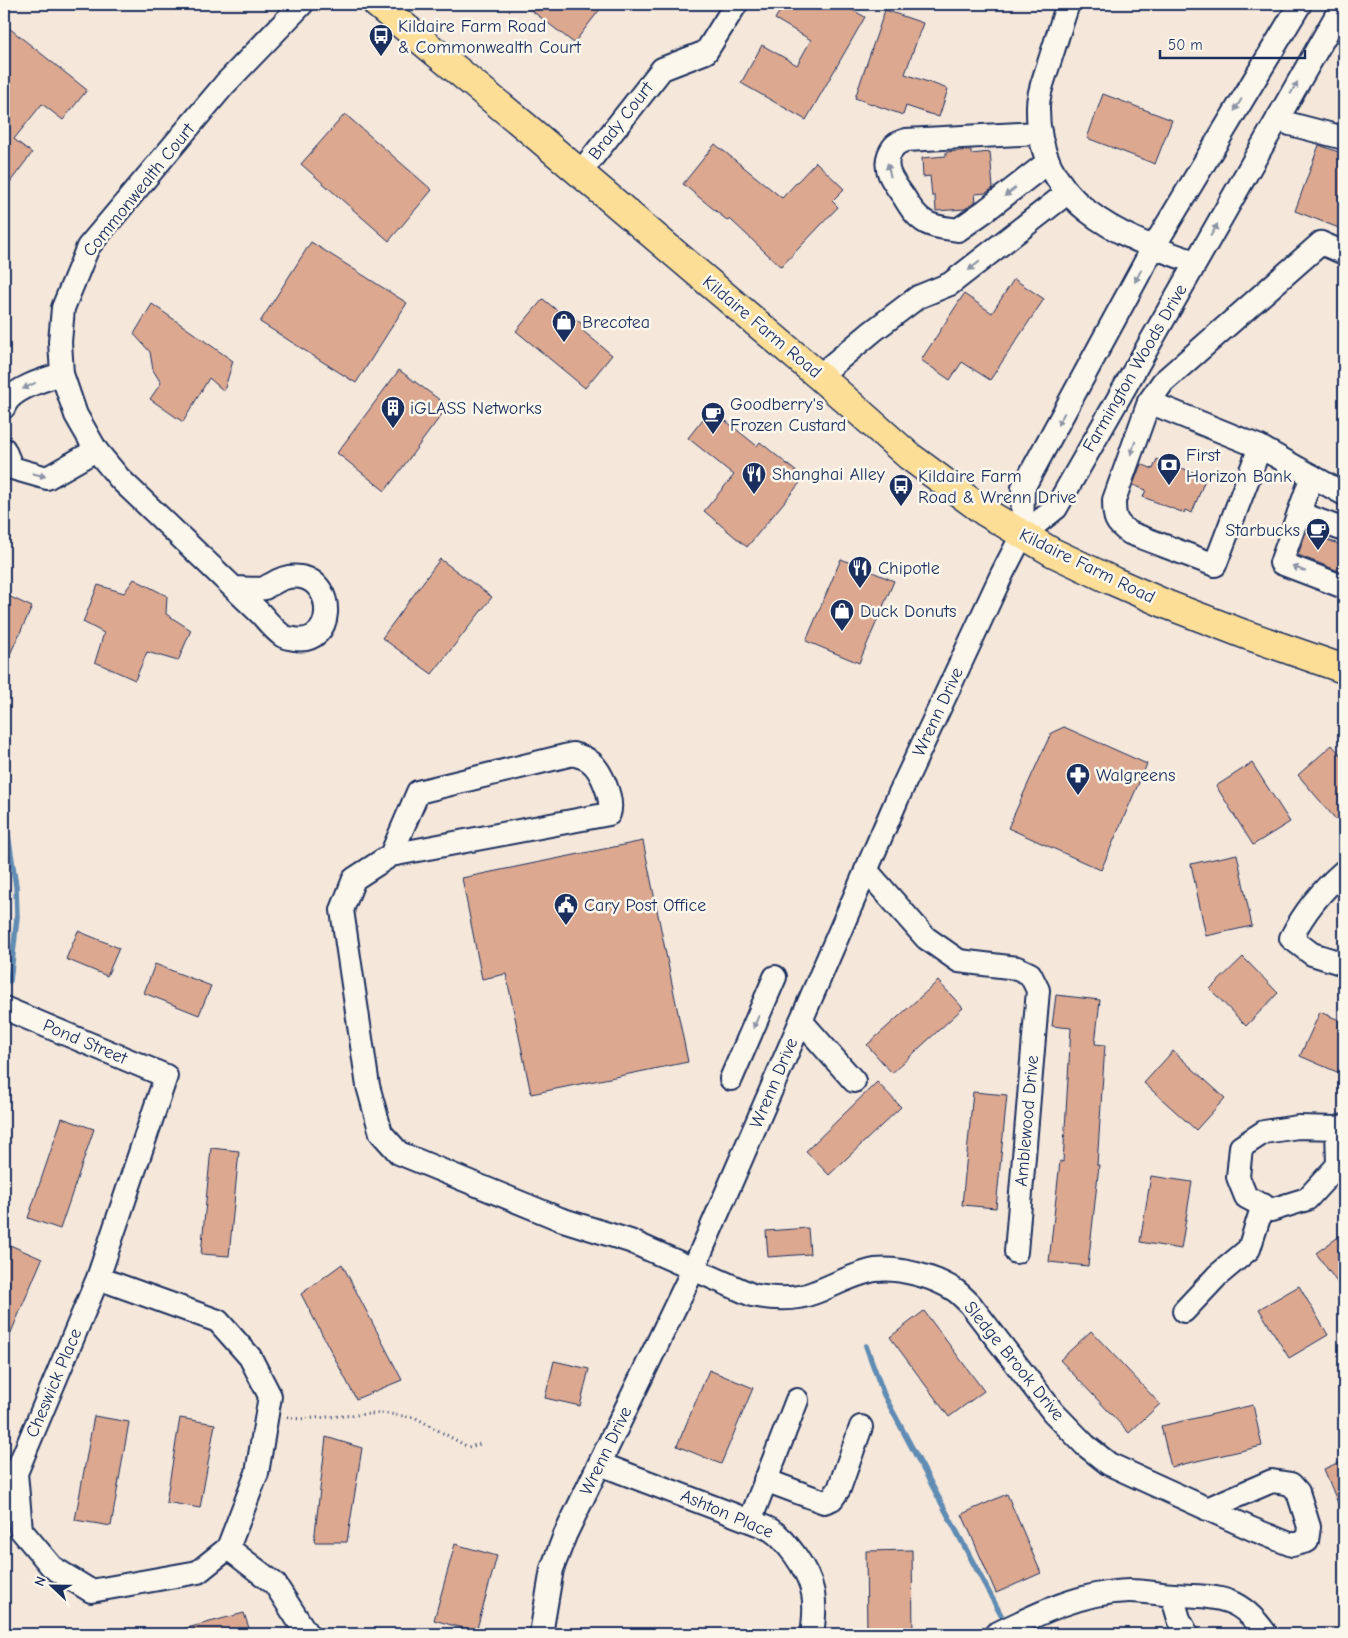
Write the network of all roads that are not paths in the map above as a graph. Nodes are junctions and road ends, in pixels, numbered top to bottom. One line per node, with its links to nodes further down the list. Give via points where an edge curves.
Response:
1 (302, 4): 16 (street, Commonwealth Court, via 225,84 88,247 62,308)
2 (377, 4): 11 (main road, Kildaire Farm Road)
3 (736, 4): 11 (street, Brady Court, via 706,52 662,68)
4 (1068, 4): 8 (street, via 1041,89 1038,106)
5 (1300, 4): 13 (street, one-way to 13)
6 (1343, 4): 7 (street, Farmington Woods Drive, one-way to 6)
7 (1278, 118): 9 (street); 15 (street, Farmington Woods Drive, one-way to 7)
8 (1040, 133): 10 (street); 10 (street, one-way to 8, via 958,230 937,227 916,215 888,172 887,160 892,147 906,140)
9 (1344, 138)
10 (1048, 162): 12 (street)
11 (580, 173): 17 (main road, Kildaire Farm Road)
12 (1067, 193): 13 (street, via 1118,232); 17 (street, one-way to 17, via 950,284 918,298 873,331)
13 (1153, 248): 15 (street); 27 (street, one-way to 27, via 1023,488)
14 (1344, 252): 18 (street, via 1321,243 1163,382)
15 (1196, 262): 27 (street, Farmington Woods Drive, via 1056,508)
16 (62, 374): 19 (street, one-way to 19, via 39,381); 21 (street, Commonwealth Court, via 76,416)
17 (819, 376): 27 (main road, Kildaire Farm Road, via 909,456)
18 (1149, 402): 20 (street); 20 (street, one-way to 20, via 1114,500 1114,515 1119,526 1130,533 1215,565)
19 (4, 403)
20 (1260, 447): 23 (street)
21 (96, 450): 22 (street, one-way to 21, via 47,478); 29 (street, Commonwealth Court, via 120,479)
22 (6, 468)
23 (1312, 476): 24 (street); 25 (street)
24 (1344, 494)
25 (1299, 514): 26 (street); 28 (street, one-way to 25, via 1281,563)
26 (1344, 530)
27 (1022, 536): 30 (main road, Kildaire Farm Road, via 1096,574 1168,605); 32 (street, Wrenn Drive, via 997,583)
28 (1344, 587)
29 (234, 588)
30 (1344, 669)
31 (391, 855): 31 (street, via 418,792 573,754 589,760 602,775 611,808 608,814); 44 (street, Sledge Brook Drive, via 354,879 342,910 368,1086 381,1134 399,1153 560,1219 630,1241)
32 (866, 870): 37 (street, Wrenn Drive); 43 (street, Amblewood Drive, via 926,938 959,961 1017,968 1030,974 1038,990)
33 (1344, 870): 34 (street, via 1328,885 1291,938 1312,954)
34 (1344, 964)
35 (775, 977): 39 (street, one-way to 39)
36 (4, 1008): 38 (street, Pond Street)
37 (801, 1021): 40 (street); 44 (street, Wrenn Drive)
38 (166, 1076): 45 (street, Cheswick Place)
39 (731, 1078)
40 (854, 1081)
41 (1341, 1127): 42 (street, via 1338,1165 1307,1199 1272,1210); 42 (street, via 1298,1127 1264,1132 1241,1147 1238,1177 1246,1197)
42 (1263, 1205): 46 (street, via 1249,1249)
43 (1016, 1252)
44 (693, 1270): 49 (street, Wrenn Drive); 51 (street, Sledge Brook Drive, via 752,1295 771,1299 811,1294 875,1270 901,1270 932,1280 955,1291 970,1304 1053,1412 1085,1445 1109,1464)
45 (98, 1278): 53 (street, via 218,1321 250,1358 270,1396 257,1473); 53 (street, Cheswick Place, via 16,1473 21,1530 52,1567 91,1591 198,1572)
46 (1184, 1311)
47 (797, 1400): 50 (street)
48 (861, 1427): 50 (street, via 839,1489 832,1499 824,1502)
49 (600, 1464): 52 (street, Ashton Place); 56 (street, Wrenn Drive, via 552,1569)
50 (765, 1480): 52 (street)
51 (1207, 1509)
52 (750, 1520): 57 (street, Ashton Place, via 772,1530 784,1541 807,1573 815,1598)
53 (228, 1548): 55 (street, via 275,1584)
54 (1172, 1595): 58 (street, via 1127,1591 1098,1595 1049,1610); 59 (street); 60 (street, via 1202,1595 1226,1600 1240,1606)
55 (307, 1634)
56 (540, 1634)
57 (812, 1634)
58 (996, 1634)
59 (1187, 1634)
60 (1266, 1634)

